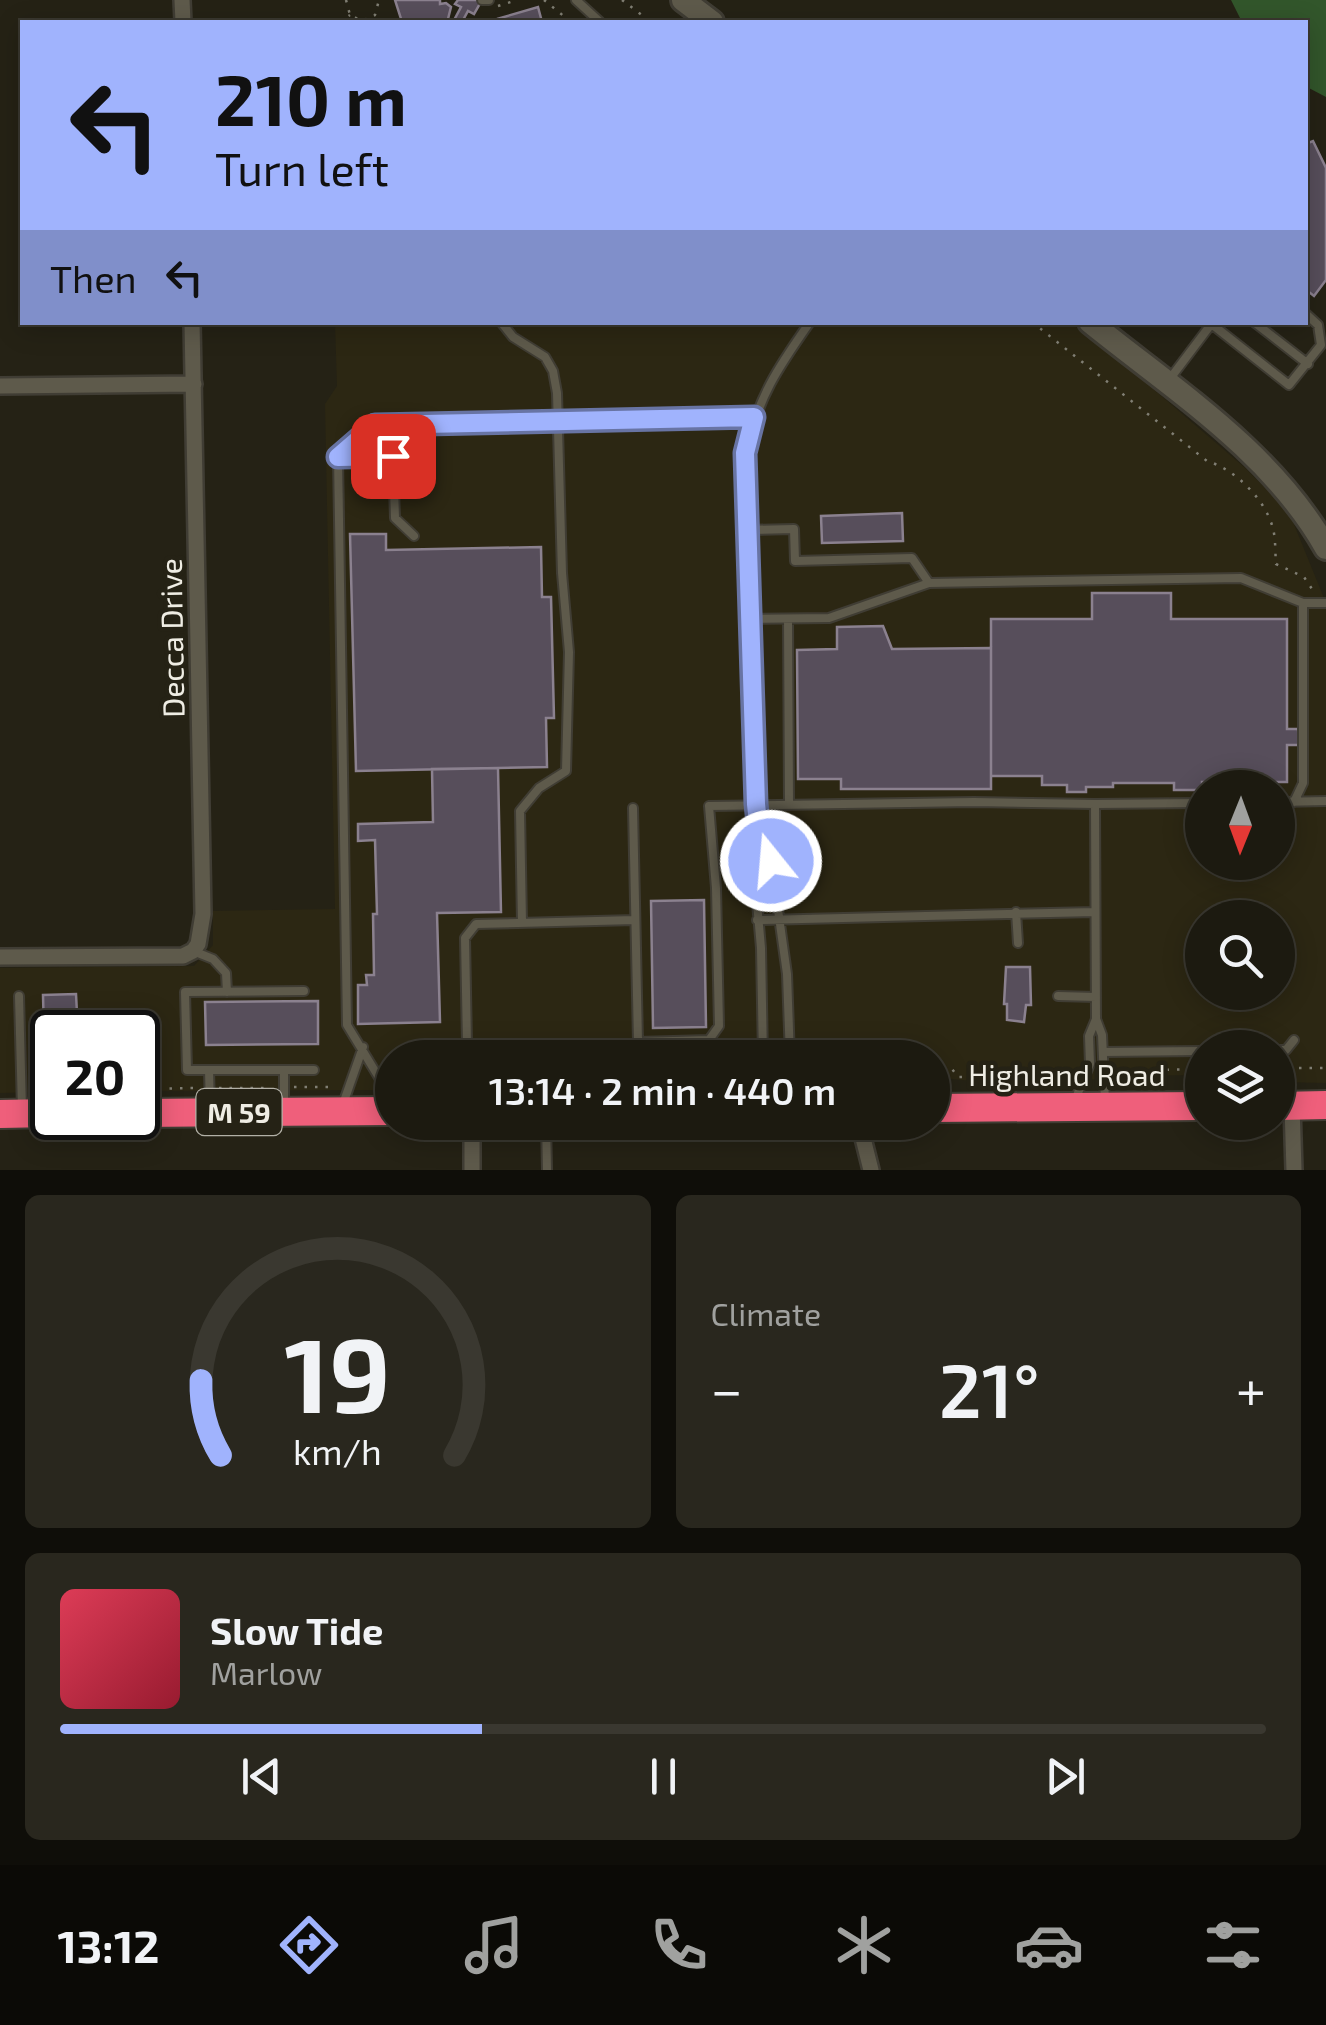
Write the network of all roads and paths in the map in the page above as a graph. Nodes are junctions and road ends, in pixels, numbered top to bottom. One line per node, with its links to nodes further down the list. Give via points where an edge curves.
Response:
1 (346, 0): 9 (path)
2 (380, 0): 9 (path, via 372,18)
3 (482, 0): 4 (lane)
4 (489, 0)
5 (544, 0): 11 (path)
6 (576, 0): 12 (lane)
7 (622, 0): 13 (path)
8 (683, 0): 14 (street)
9 (350, 15): 10 (path)
10 (343, 20)
11 (569, 20)
12 (598, 20)
13 (648, 20)
14 (709, 20)
15 (1308, 315): 24 (lane, via 1322,338)
16 (192, 325): 25 (street, Decca Drive)
17 (503, 325): 29 (lane, via 546,358)
18 (808, 325): 28 (lane)
19 (1036, 325): 36 (path, via 1207,461 1226,466 1263,506 1276,564 1304,577)
20 (1094, 325): 26 (street)
21 (1210, 325): 26 (lane)
22 (1214, 325): 24 (lane, via 1289,385)
23 (1258, 325): 24 (lane)
24 (1308, 364)
25 (194, 384): 27 (street); 55 (street, Decca Drive, via 203,836 203,914)
26 (1167, 384): 33 (street, via 1274,476)
27 (0, 386)
28 (754, 417): 29 (lane); 31 (lane, via 745,453)
29 (558, 422): 30 (lane, via 375,425); 53 (lane, via 568,759 566,772 539,788 520,811)
30 (338, 457): 32 (lane, via 393,456 396,518); 66 (lane, via 347,1025)
31 (746, 530): 34 (lane, via 794,529 796,562 912,558); 38 (lane)
32 (414, 536)
33 (1326, 548)
34 (929, 582): 35 (lane, via 1241,578); 37 (lane, via 830,618)
35 (1303, 603): 36 (lane); 39 (lane, via 1304,783)
36 (1322, 603)
37 (788, 619): 38 (lane); 44 (lane)
38 (749, 620): 43 (lane)
39 (1295, 800)
40 (1295, 802): 41 (lane)
41 (1326, 802)
42 (1185, 803): 45 (lane)
43 (756, 804): 44 (lane); 47 (lane); 50 (lane, via 709,806 718,1026 708,1040 638,1042)
44 (789, 804): 45 (lane)
45 (1095, 804): 49 (lane)
46 (633, 808): 50 (lane)
47 (758, 823): 51 (lane, via 751,835); 52 (lane, via 767,831)
48 (1016, 912): 49 (lane); 52 (lane); 54 (lane)
49 (1095, 912): 61 (lane)
50 (635, 920): 53 (lane)
51 (758, 920): 52 (lane); 64 (lane)
52 (778, 920): 65 (lane)
53 (522, 923): 63 (lane, via 476,924 465,938)
54 (1018, 943)
55 (194, 951): 56 (street); 58 (lane, via 226,972)
56 (0, 957)
57 (304, 991): 58 (lane)
58 (227, 992): 72 (lane, via 185,992 187,1070)
59 (19, 996): 91 (lane)
60 (1058, 996): 61 (lane)
61 (1096, 997): 62 (lane)
62 (1096, 1019): 68 (lane); 87 (lane, via 1090,1064)
63 (467, 1040)
64 (762, 1040)
65 (789, 1040)
66 (363, 1047): 71 (lane); 80 (lane)
67 (1185, 1051): 68 (lane)
68 (1102, 1052): 88 (lane)
69 (1295, 1068): 70 (path)
70 (1326, 1068)
71 (375, 1069)
72 (209, 1070): 73 (lane); 81 (lane)
73 (284, 1070): 74 (lane); 82 (lane)
74 (314, 1070)
75 (950, 1070): 78 (path, via 958,1076)
76 (1185, 1070): 77 (path)
77 (1111, 1072)
78 (1077, 1076)
79 (160, 1092): 81 (path)
80 (339, 1099): 82 (highway, M 59); 82 (path); 86 (highway, M 59)
81 (210, 1100): 82 (highway, M 59); 82 (path); 90 (highway, M 59)
82 (284, 1100)
83 (1326, 1105): 85 (highway)
84 (1185, 1106): 88 (highway, Highland Road)
85 (1295, 1106)
86 (375, 1107)
87 (1072, 1107): 88 (highway, Highland Road); 89 (highway, Highland Road)
88 (1105, 1107)
89 (950, 1108)
90 (160, 1109)
91 (11, 1114)
92 (472, 1140): 96 (street)
93 (546, 1140): 97 (lane)
94 (864, 1140): 98 (street)
95 (1290, 1140): 99 (street)
96 (472, 1170)
97 (547, 1170)
98 (871, 1170)
99 (1294, 1170)

